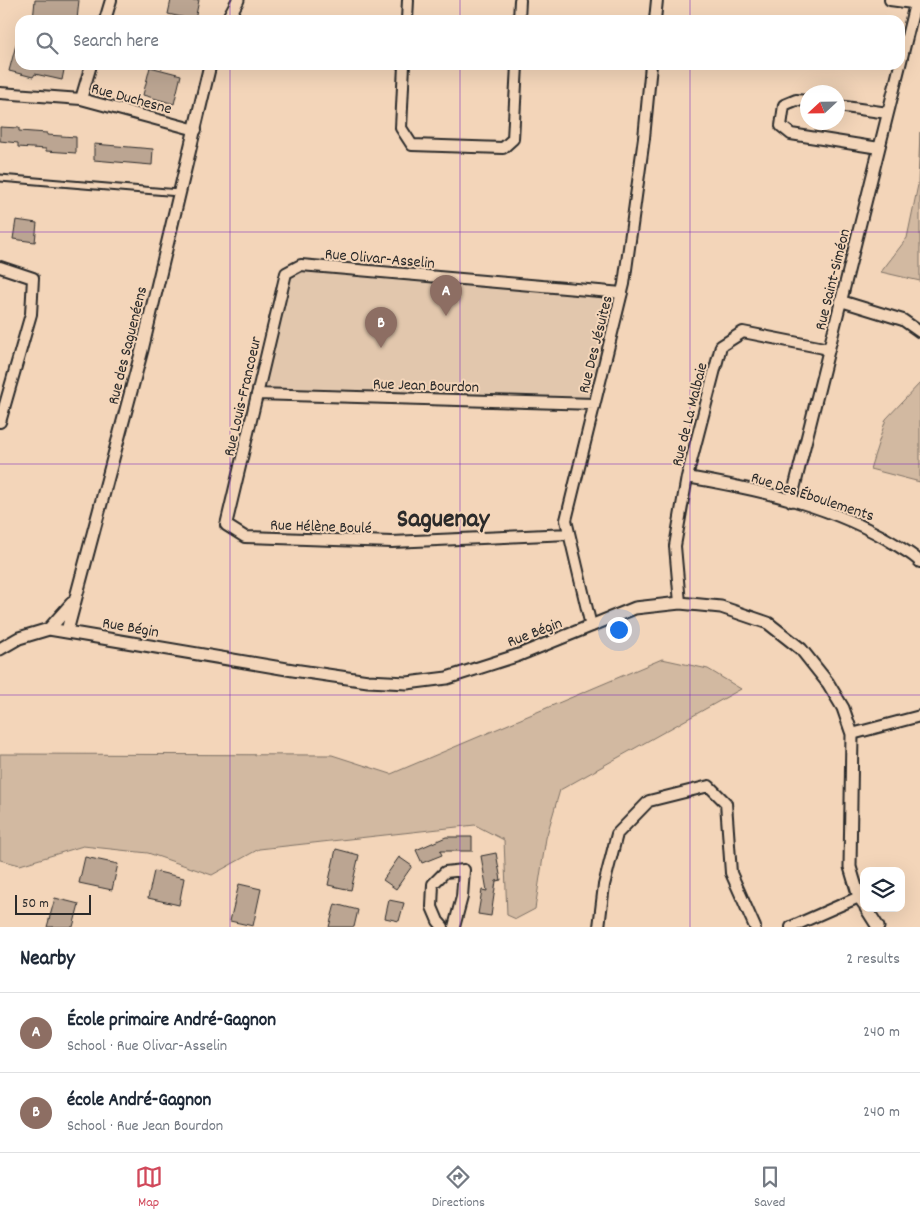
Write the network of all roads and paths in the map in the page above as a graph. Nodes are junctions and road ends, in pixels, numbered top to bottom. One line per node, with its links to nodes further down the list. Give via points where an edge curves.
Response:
1 (111, 0): 8 (street)
2 (238, 0): 9 (street)
3 (408, 0): 10 (street)
4 (520, 0): 11 (street)
5 (656, 0): 12 (street)
6 (890, 0): 7 (street)
7 (918, 4): 13 (street, Rue Saint-Siméon)
8 (106, 15)
9 (230, 15)
10 (407, 15)
11 (519, 15)
12 (655, 15)
13 (905, 48)
14 (90, 70): 21 (street)
15 (209, 70): 25 (street, Rue des Saguenéens)
16 (404, 70): 17 (street, via 401,128 412,145 502,148 513,139)
17 (517, 70)
18 (651, 70): 31 (street, Rue Des Jésuites)
19 (899, 70): 24 (street, Rue Saint-Siméon)
20 (0, 93): 21 (street, Rue Duchesne)
21 (81, 99): 25 (street, Rue Duchesne)
22 (800, 101): 26 (street, via 784,105 780,126 791,134)
23 (845, 107): 24 (street)
24 (888, 113): 26 (street, Rue Saint-Siméon)
25 (196, 130): 28 (street, Rue des Saguenéens)
26 (879, 148): 32 (street, Rue Saint-Siméon)
27 (0, 178): 28 (lane)
28 (180, 193): 43 (street, Rue des Saguenéens)
29 (0, 267): 37 (street, via 33,278 31,314)
30 (286, 274): 31 (street, Rue Olivar-Asselin, via 301,265); 35 (street, Rue Louis-Francoeur)
31 (622, 294): 36 (street, Rue Des Jésuites)
32 (841, 301): 33 (street, via 903,320); 34 (street, Rue Saint-Siméon)
33 (920, 332)
34 (829, 349): 38 (street, Rue de La Malbaie, via 743,332 721,346); 39 (street, Rue Saint-Siméon)
35 (257, 394): 36 (street, Rue Jean Bourdon); 40 (street, Rue Louis-Francoeur)
36 (594, 404): 41 (street, Rue Des Jésuites, via 566,520)
37 (0, 422)
38 (687, 477): 39 (street, Rue Des Éboulements, via 768,493); 44 (street, Rue de La Malbaie, via 675,546)
39 (791, 501): 42 (street, Rue Des Éboulements, via 876,532)
40 (226, 525): 41 (street, Rue Hélène Boulé, via 245,537 392,542)
41 (568, 534): 45 (street, Rue Des Jésuites)
42 (920, 562)
43 (76, 598): 46 (street); 47 (street, Rue des Saguenéens)
44 (680, 603): 45 (street, Rue Bégin, via 635,608); 50 (street, Rue Bégin, via 722,607 768,623 802,649 828,683 843,708)
45 (591, 626): 47 (street, Rue Bégin, via 519,655 446,678 407,683 293,670)
46 (49, 629): 47 (street, Rue Bégin); 48 (street, Rue Bégin, via 19,638)
47 (67, 631)
48 (0, 649)
49 (920, 716): 50 (street)
50 (852, 734): 51 (street, Rue Bégin, via 850,867)
51 (860, 897)
52 (860, 900): 58 (street)
53 (869, 912): 59 (street)
54 (443, 927): 55 (street, via 432,907 433,884 445,872 464,870 462,897)
55 (454, 927)
56 (599, 927): 57 (street, via 604,885 616,834 650,802 709,786 726,803 731,873)
57 (755, 927)
58 (791, 927)
59 (878, 927)

